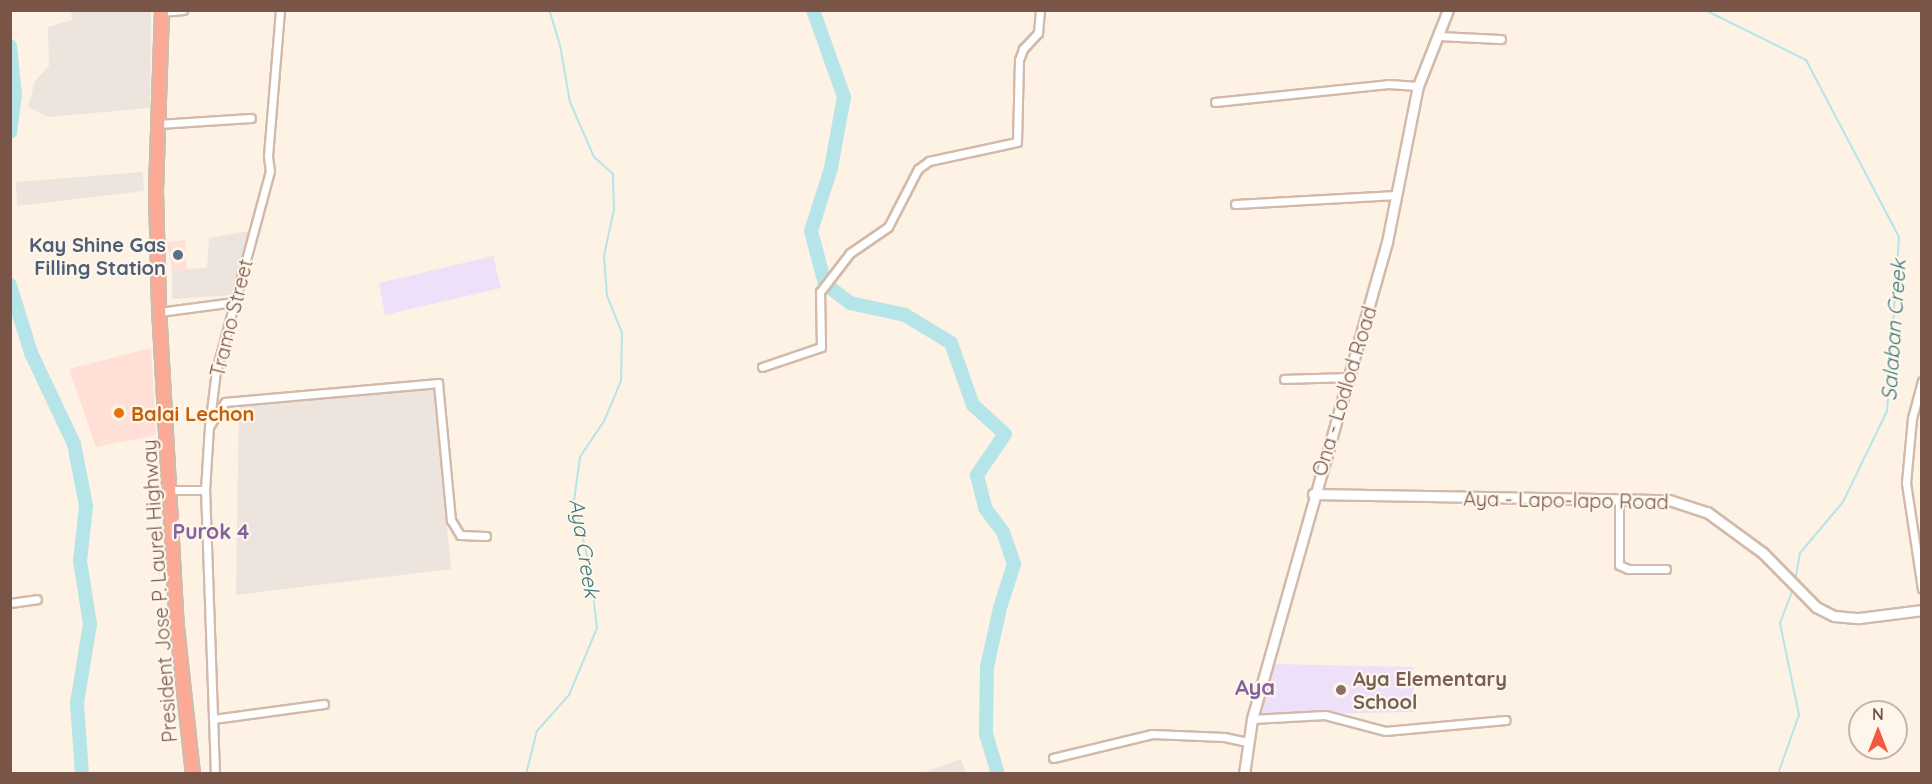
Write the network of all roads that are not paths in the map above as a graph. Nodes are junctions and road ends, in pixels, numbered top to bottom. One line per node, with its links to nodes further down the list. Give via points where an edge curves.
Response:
1 (183, 10): 5 (street)
2 (280, 10): 14 (street, Tramo Street, via 270,171)
3 (1040, 10): 16 (street, via 1038,33 1023,49 1019,60 1017,142 929,161 918,169 888,226 850,254 820,292 821,347)
4 (1448, 10): 6 (main road, Ona - Lodlod Road)
5 (162, 11): 11 (highway, President Jose P. Laurel Highway)
6 (1437, 36): 7 (street); 8 (main road, Ona - Lodlod Road)
7 (1501, 39)
8 (1418, 86): 9 (street, via 1388,84); 12 (main road, Ona - Lodlod Road)
9 (1215, 102)
10 (251, 118): 11 (street)
11 (158, 124): 15 (highway, President Jose P. Laurel Highway)
12 (1397, 195): 13 (street); 17 (main road, Ona - Lodlod Road)
13 (1235, 204)
14 (234, 302): 15 (street); 20 (street, Tramo Street, via 216,371)
15 (159, 312): 21 (highway, President Jose P. Laurel Highway)
16 (762, 367)
17 (1348, 377): 18 (street); 23 (main road, Ona - Lodlod Road)
18 (1284, 379)
19 (1922, 381): 27 (street, via 1912,418 1906,483)
20 (209, 427): 22 (street, Tramo Street); 25 (street, via 225,402 438,383 451,520 460,535)
21 (169, 490): 22 (street); 37 (highway, President Jose P. Laurel Highway, via 177,627)
22 (205, 490): 32 (street, Tramo Street)
23 (1313, 495): 24 (main road, Aya - Lapo-lapo Road); 33 (main road, Ona - Lodlod Road)
24 (1619, 500): 26 (street, via 1619,565 1628,569); 30 (main road, Aya - Lapo-lapo Road, via 1669,500 1707,512 1763,553 1816,607 1834,616 1859,618)
25 (486, 536)
26 (1666, 569)
27 (1922, 589)
28 (38, 599): 29 (street)
29 (10, 603)
30 (1922, 610)
31 (324, 704): 32 (street)
32 (213, 719): 38 (street, Tramo Street)
33 (1252, 719): 34 (street, via 1331,715 1385,731); 35 (main road, Ona - Lodlod Road)
34 (1505, 720)
35 (1247, 742): 36 (street, via 1224,737 1152,734); 39 (main road, Ona - Lodlod Road)
36 (1053, 758)
37 (193, 774)
38 (215, 774)
39 (1244, 774)

